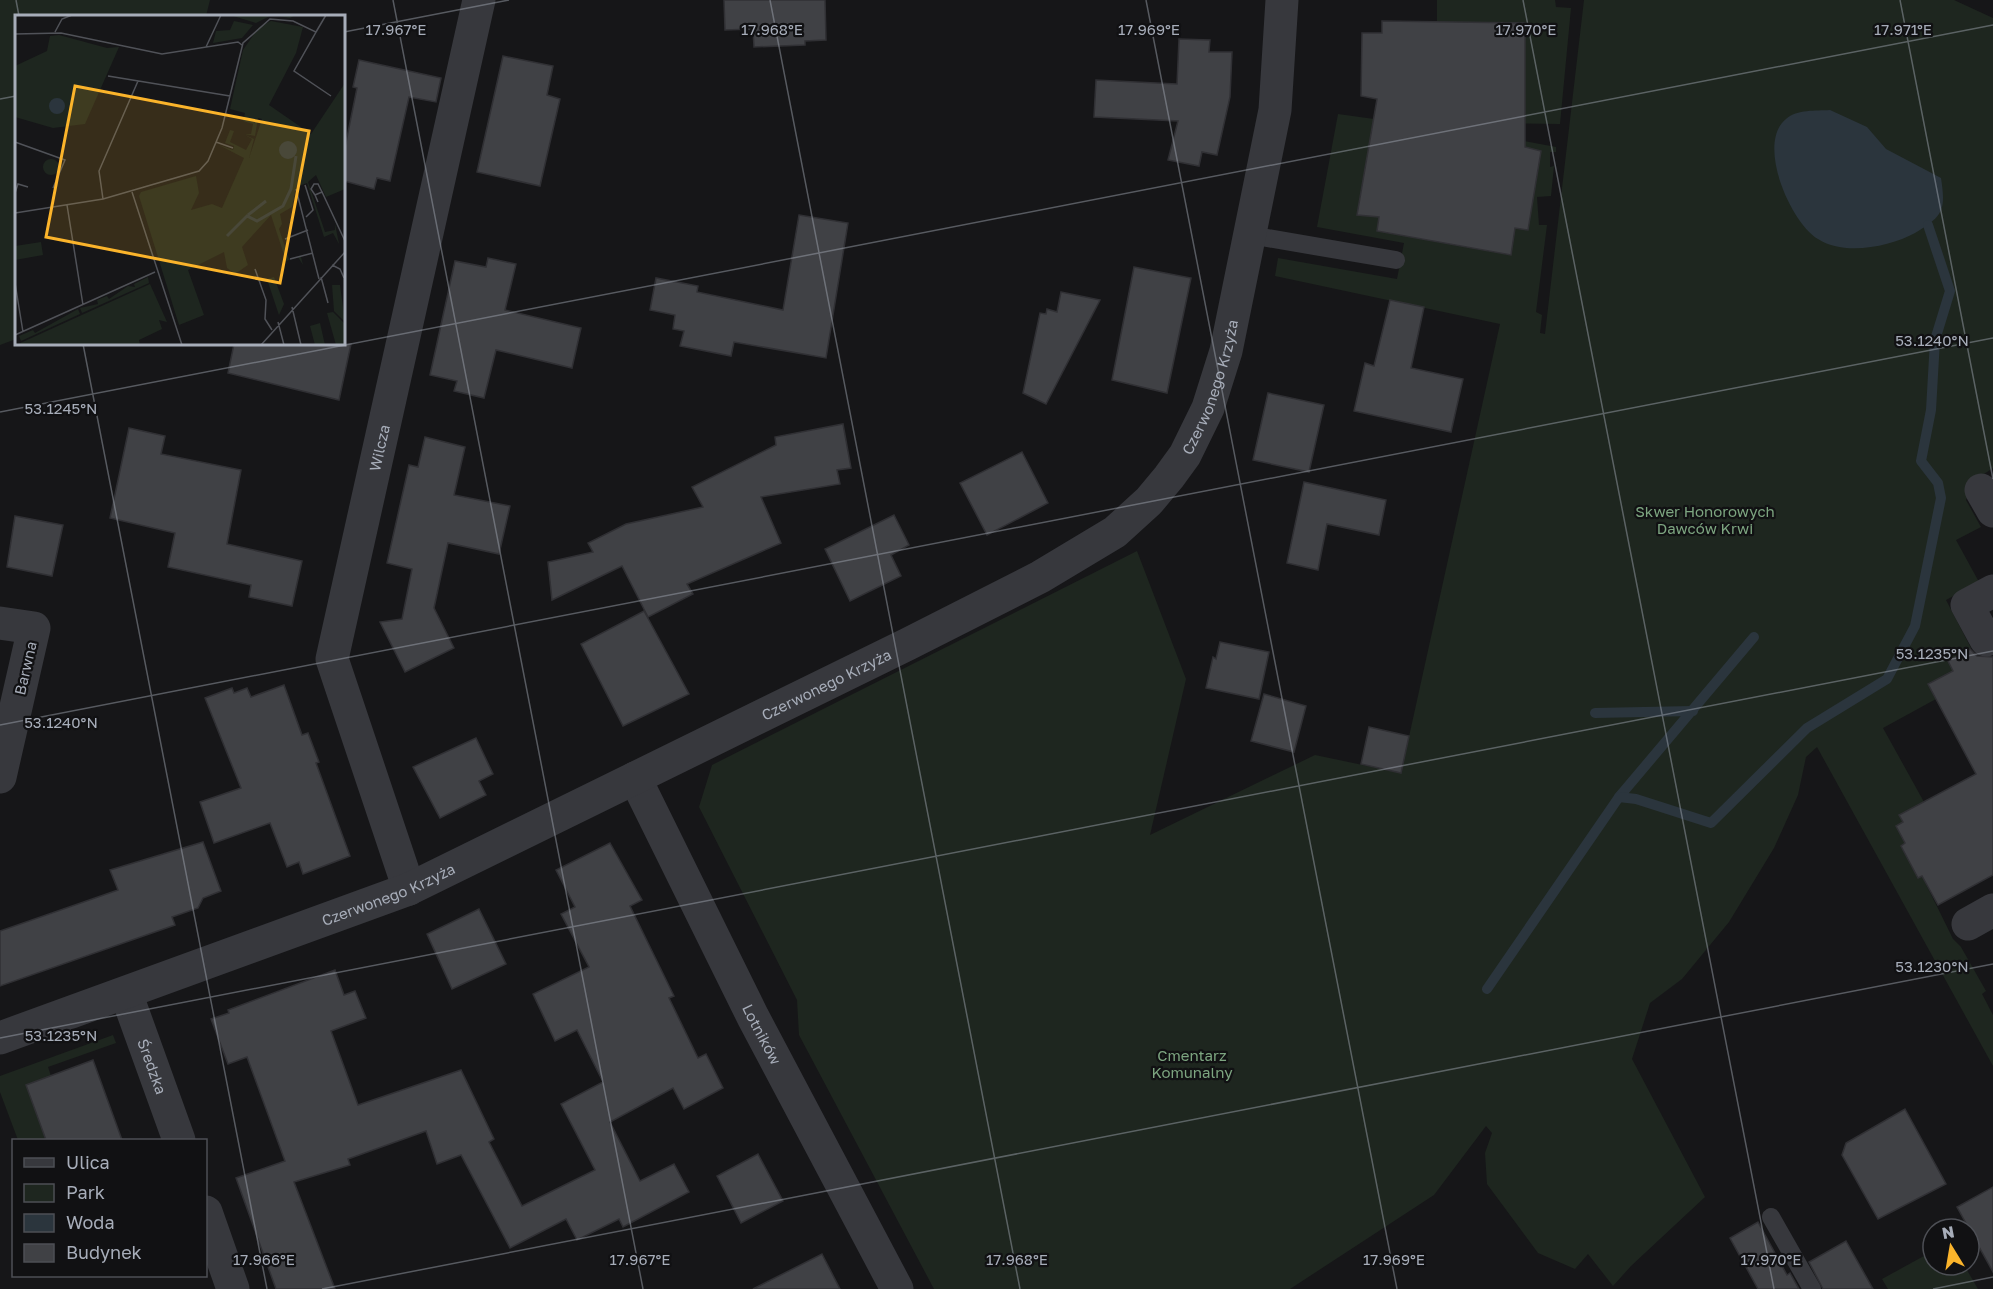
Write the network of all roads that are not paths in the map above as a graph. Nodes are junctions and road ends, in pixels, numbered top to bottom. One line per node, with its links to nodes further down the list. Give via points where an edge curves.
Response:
1 (479, 0): 10 (street, Wilcza, via 332,659)
2 (1282, 0): 3 (street, Czerwonego Krzyża, via 1275,110)
3 (1250, 235): 4 (lane); 9 (street, Czerwonego Krzyża, via 1226,351 1208,408 1185,455 1132,518 1040,577)
4 (1396, 260)
5 (1993, 591): 7 (street, via 1967,605)
6 (0, 623): 8 (street, Barwna, via 34,628)
7 (1986, 640)
8 (0, 777)
9 (635, 778): 10 (street, Czerwonego Krzyża); 17 (street, Lotników, via 753,1017)
10 (410, 889): 11 (street, Czerwonego Krzyża)
11 (126, 993): 12 (street, Czerwonego Krzyża); 13 (street, Średzka)
12 (0, 1038)
13 (179, 1139)
14 (207, 1215): 16 (street)
15 (1771, 1217): 18 (lane)
16 (234, 1289)
17 (897, 1289)
18 (1812, 1289)

